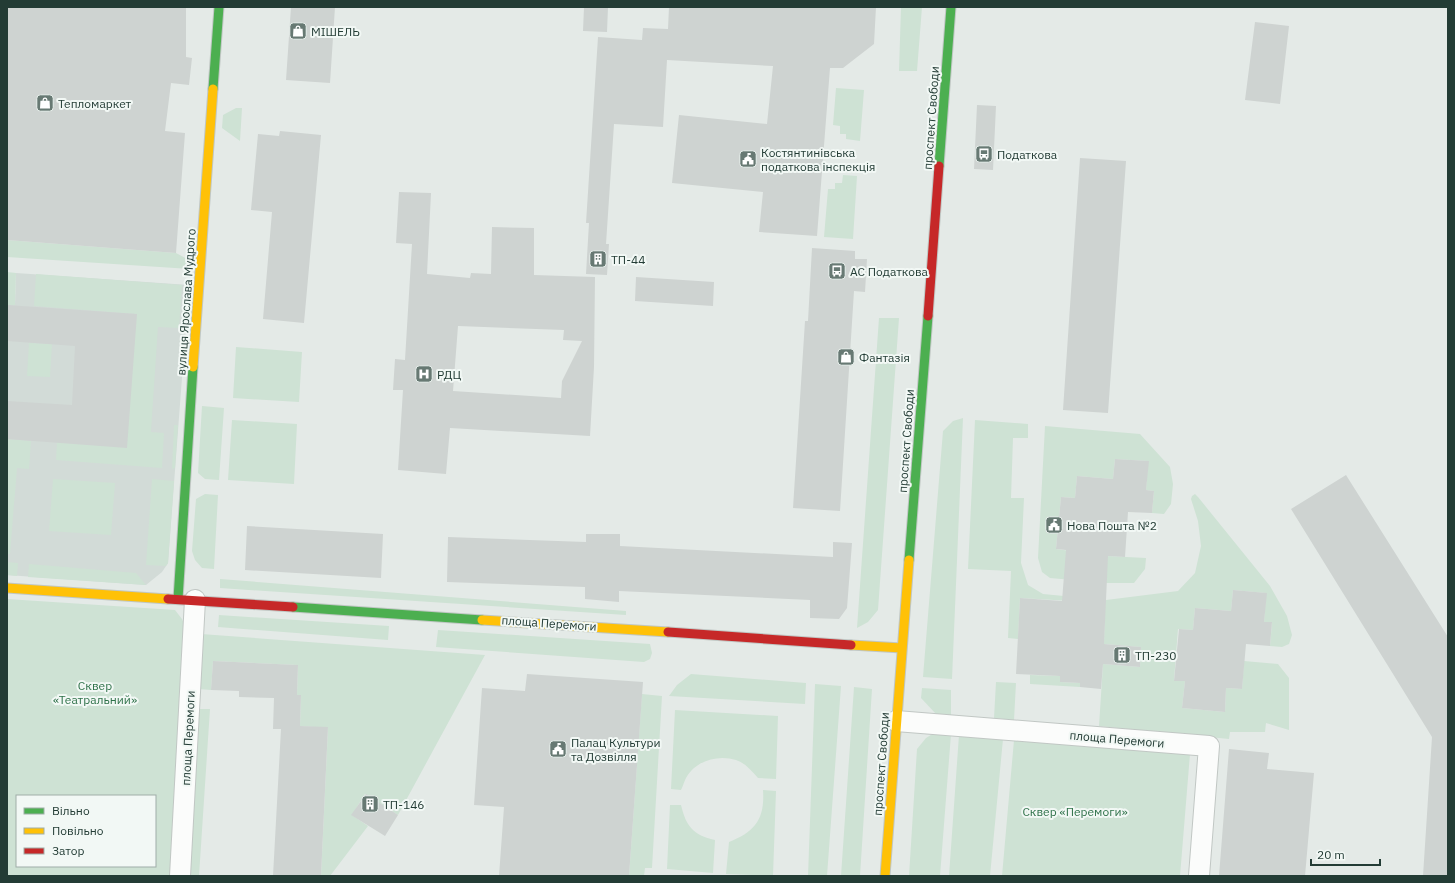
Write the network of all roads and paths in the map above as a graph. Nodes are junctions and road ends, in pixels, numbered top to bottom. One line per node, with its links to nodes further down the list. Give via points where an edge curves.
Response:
1 (219, 7): 4 (street, вулиця Ярослава Мудрого, via 186,478)
2 (951, 7): 5 (street, проспект Свободи)
3 (7, 588): 4 (street, площа Перемоги)
4 (187, 600): 5 (street, площа Перемоги); 7 (street, площа Перемоги)
5 (902, 648): 6 (street, проспект Свободи)
6 (896, 721): 8 (street, проспект Свободи); 9 (street, площа Перемоги, via 1209,746)
7 (180, 876)
8 (885, 876)
9 (1198, 876)

